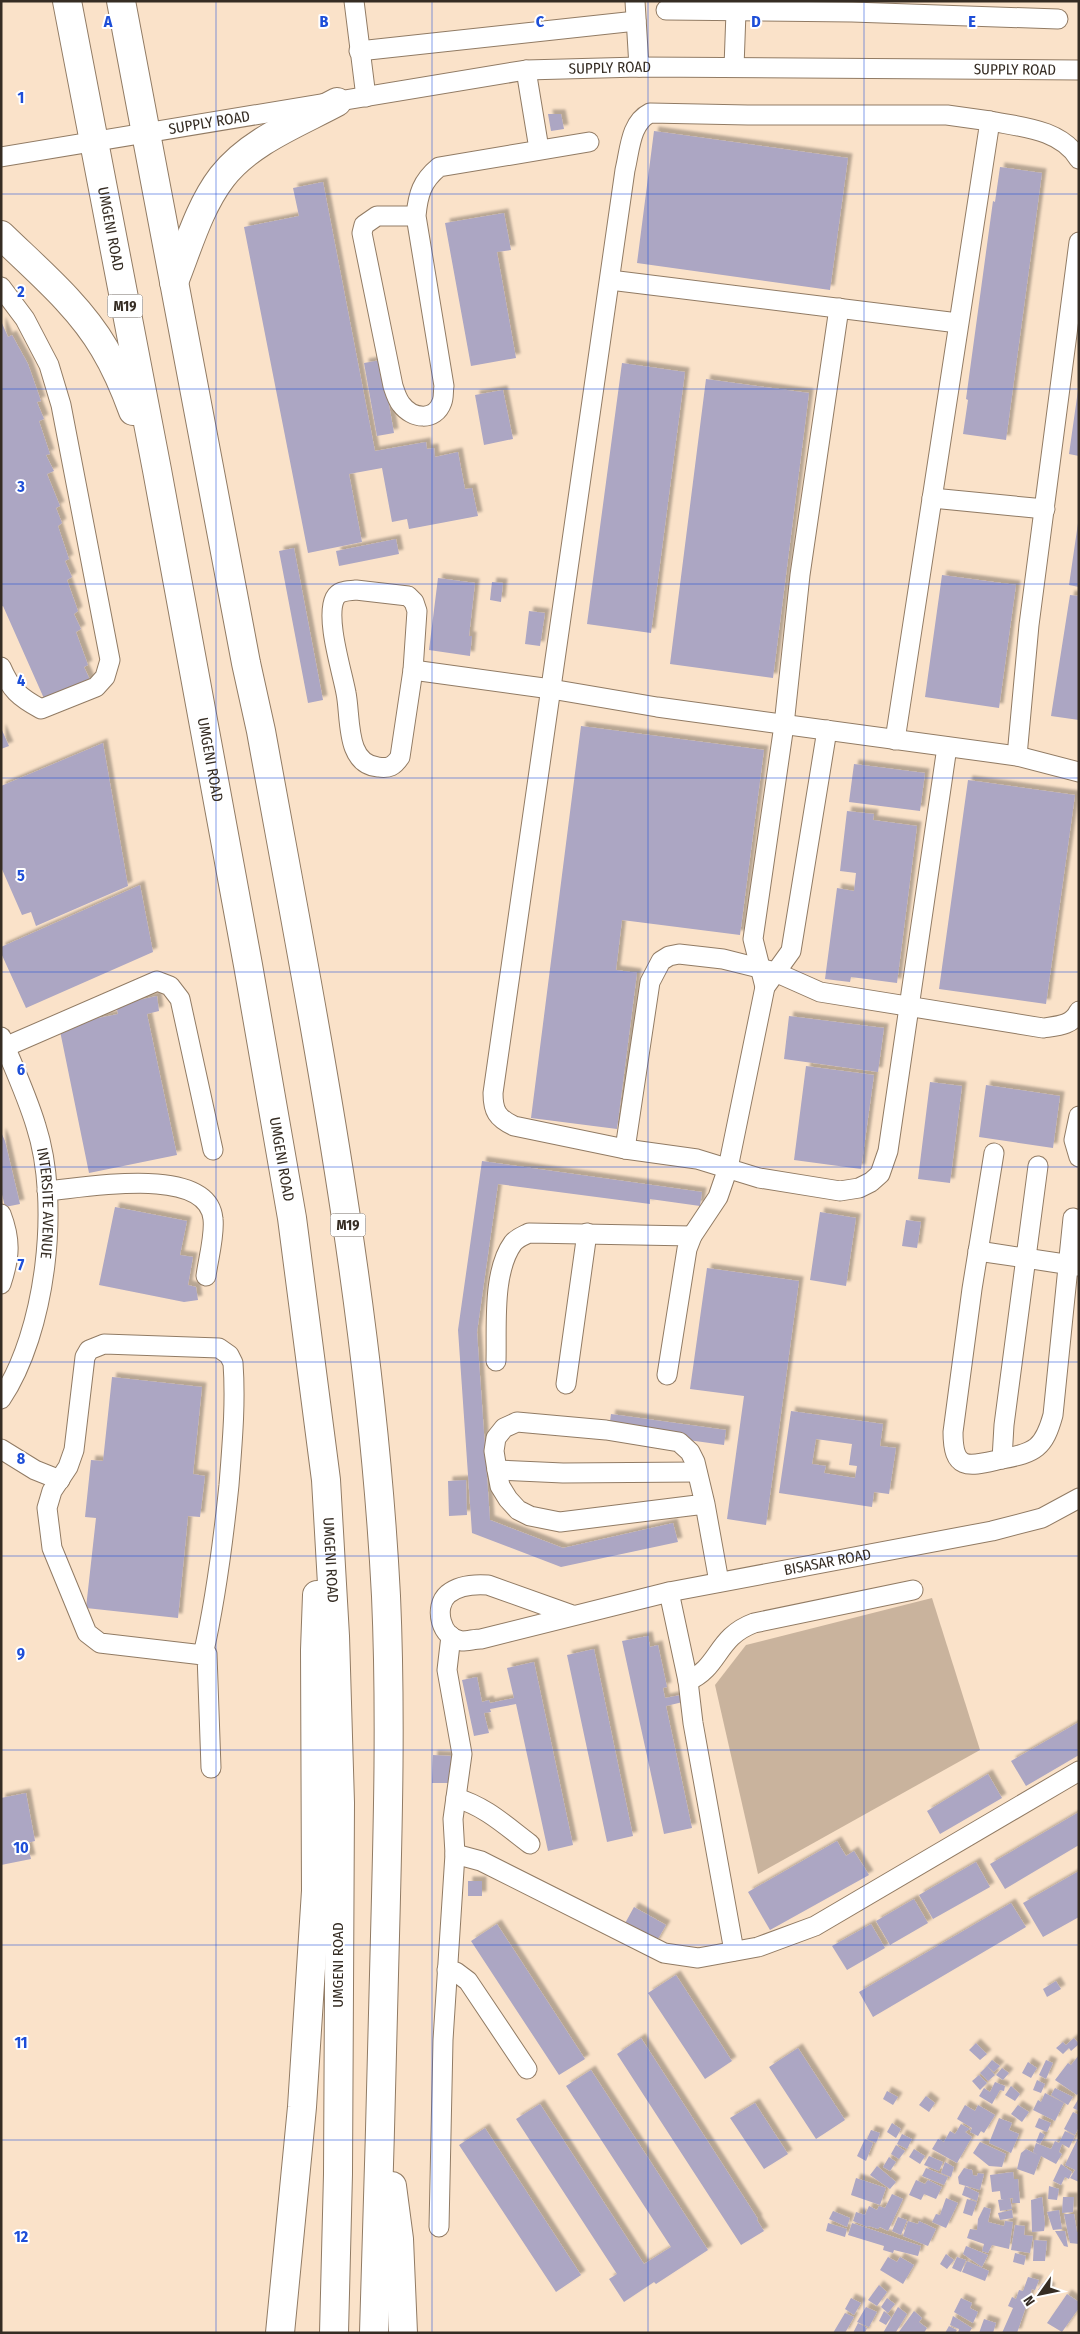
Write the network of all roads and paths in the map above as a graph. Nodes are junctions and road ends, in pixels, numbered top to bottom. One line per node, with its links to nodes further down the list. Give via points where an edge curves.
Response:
1 (67, 1): 18 (highway, UMGENI ROAD / M19)
2 (121, 1): 17 (highway, M19)
3 (354, 1): 9 (street)
4 (635, 1): 8 (street)
5 (666, 10): 6 (street)
6 (736, 12): 7 (street, via 852,12); 11 (street)
7 (1058, 19)
8 (636, 22): 9 (street); 10 (street)
9 (359, 50): 14 (street)
10 (639, 67): 11 (street, SUPPLY ROAD); 12 (street, SUPPLY ROAD)
11 (734, 67): 13 (street, SUPPLY ROAD)
12 (526, 70): 14 (street, SUPPLY ROAD); 20 (street)
13 (1079, 70)
14 (366, 97): 15 (street, SUPPLY ROAD)
15 (337, 102): 17 (street, SUPPLY ROAD); 27 (highway, via 246,154 222,177 196,226)
16 (990, 121): 22 (street, via 1046,133 1064,142); 26 (street, via 947,115 650,113 641,117 634,128); 30 (street)
17 (146, 134): 18 (street, SUPPLY ROAD); 27 (highway, M19)
18 (94, 142): 21 (street, SUPPLY ROAD); 31 (highway, UMGENI ROAD / M19)
19 (589, 142): 20 (street)
20 (539, 150): 23 (street, via 439,167 422,186)
21 (1, 157)
22 (1079, 159)
23 (416, 216): 23 (street, via 444,386 440,406 432,414 421,417 400,404 393,386 362,233 364,225 376,216)
24 (1, 235): 31 (highway, via 60,293 104,346)
25 (1079, 242): 33 (street)
26 (610, 280): 29 (street); 36 (street)
27 (174, 282): 91 (highway, M19, via 261,731 342,1181 358,1296 376,1462 386,1598 389,1770)
28 (1, 287): 34 (street, via 25,319 49,365 61,405 110,660 105,677 96,687 41,709 18,696)
29 (838, 308): 30 (street); 37 (street, via 800,575)
30 (958, 323): 32 (street)
31 (157, 470): 68 (highway, UMGENI ROAD / M19, via 290,1208)
32 (932, 498): 33 (street); 39 (street)
33 (1044, 509): 41 (street)
34 (1, 667)
35 (412, 670): 35 (street, via 400,757 394,766 370,766 361,761 356,752 335,645 333,623 336,596 340,592 356,590 408,596 414,602 417,611); 36 (street)
36 (551, 689): 37 (street); 48 (street, via 493,1106 502,1121 514,1126)
37 (784, 725): 38 (street); 43 (street, via 753,939)
38 (827, 730): 39 (street); 43 (street, via 791,951)
39 (895, 740): 40 (street)
40 (948, 747): 41 (street); 44 (street)
41 (1017, 756): 42 (street)
42 (1079, 772)
43 (767, 976): 44 (street, via 820,992); 48 (street, via 723,959 679,954 669,956 656,966 650,982); 53 (street)
44 (908, 1008): 45 (street, via 1043,1028 1063,1026 1076,1018); 53 (street, via 888,1151 880,1174 859,1188 840,1191 759,1178)
45 (1079, 1011)
46 (3, 1042): 49 (street, via 156,981 170,986 180,999); 54 (street, INTERSITE AVENUE, via 37,1127)
47 (1079, 1116): 51 (street, via 1074,1140)
48 (625, 1148): 53 (street, via 697,1159)
49 (213, 1150)
50 (994, 1153): 59 (street)
51 (1079, 1157)
52 (1038, 1166): 60 (street)
53 (728, 1168): 58 (street, via 718,1197)
54 (47, 1191): 62 (street, via 159,1184 197,1193 210,1206 214,1220); 67 (street, INTERSITE AVENUE, via 47,1246 37,1313 19,1368)
55 (1, 1214): 63 (street, via 9,1246)
56 (1073, 1218): 61 (street)
57 (587, 1233): 58 (street); 64 (street, via 529,1233 513,1243 500,1278); 66 (street)
58 (692, 1236): 65 (street, via 681,1278)
59 (978, 1252): 60 (street); 70 (street, via 953,1449 956,1456 966,1463 980,1464)
60 (1027, 1258): 61 (street); 70 (street)
61 (1073, 1265): 70 (street, via 1048,1434 1040,1445 1030,1451)
62 (206, 1276)
63 (1, 1284)
64 (496, 1360)
65 (667, 1375)
66 (566, 1384)
67 (1, 1399)
68 (320, 1438): 93 (highway, via 315,1650 316,1891 302,2098); 94 (highway, UMGENI ROAD / M19, via 326,1480 340,1803)
69 (1, 1449): 73 (street, via 35,1470)
70 (1002, 1459)
71 (496, 1470): 72 (street); 72 (street, via 496,1438 504,1428 517,1422 606,1430 679,1442 690,1452); 75 (street, via 508,1499 518,1510 541,1520 560,1522)
72 (697, 1472): 75 (street)
73 (60, 1480): 81 (street, via 48,1501 50,1539 87,1633 100,1643); 81 (street, via 74,1450 83,1364 89,1350 104,1344 191,1346 219,1348 229,1355 234,1374 233,1442 220,1572)
74 (1079, 1498): 76 (street, BISASAR ROAD, via 1042,1518 992,1531)
75 (705, 1504): 76 (street)
76 (720, 1582): 78 (street, BISASAR ROAD)
77 (913, 1590): 82 (street, via 740,1628 725,1641 705,1672)
78 (669, 1592): 79 (street, BISASAR ROAD); 82 (street)
79 (572, 1615): 80 (street, BISASAR ROAD, via 481,1639 462,1641); 80 (street, via 488,1585 468,1585 446,1595 442,1603 440,1618)
80 (451, 1636): 85 (street, via 447,1670 462,1754)
81 (203, 1655): 83 (street, via 206,1654)
82 (688, 1681): 88 (street, via 692,1723)
83 (211, 1768)
84 (1079, 1771): 88 (street, via 816,1926 758,1947)
85 (456, 1798): 86 (street, via 475,1804); 87 (street, via 453,1819)
86 (530, 1844)
87 (455, 1854): 88 (street, via 481,1860 664,1953 698,1958); 89 (street)
88 (734, 1951)
89 (447, 1970): 90 (street, via 468,1981); 92 (street)
90 (527, 2068)
91 (380, 2136): 95 (highway, M19); 96 (highway, via 392,2185 399,2239)
92 (439, 2227)
93 (280, 2333)
94 (334, 2333)
95 (374, 2333)
96 (403, 2333)

